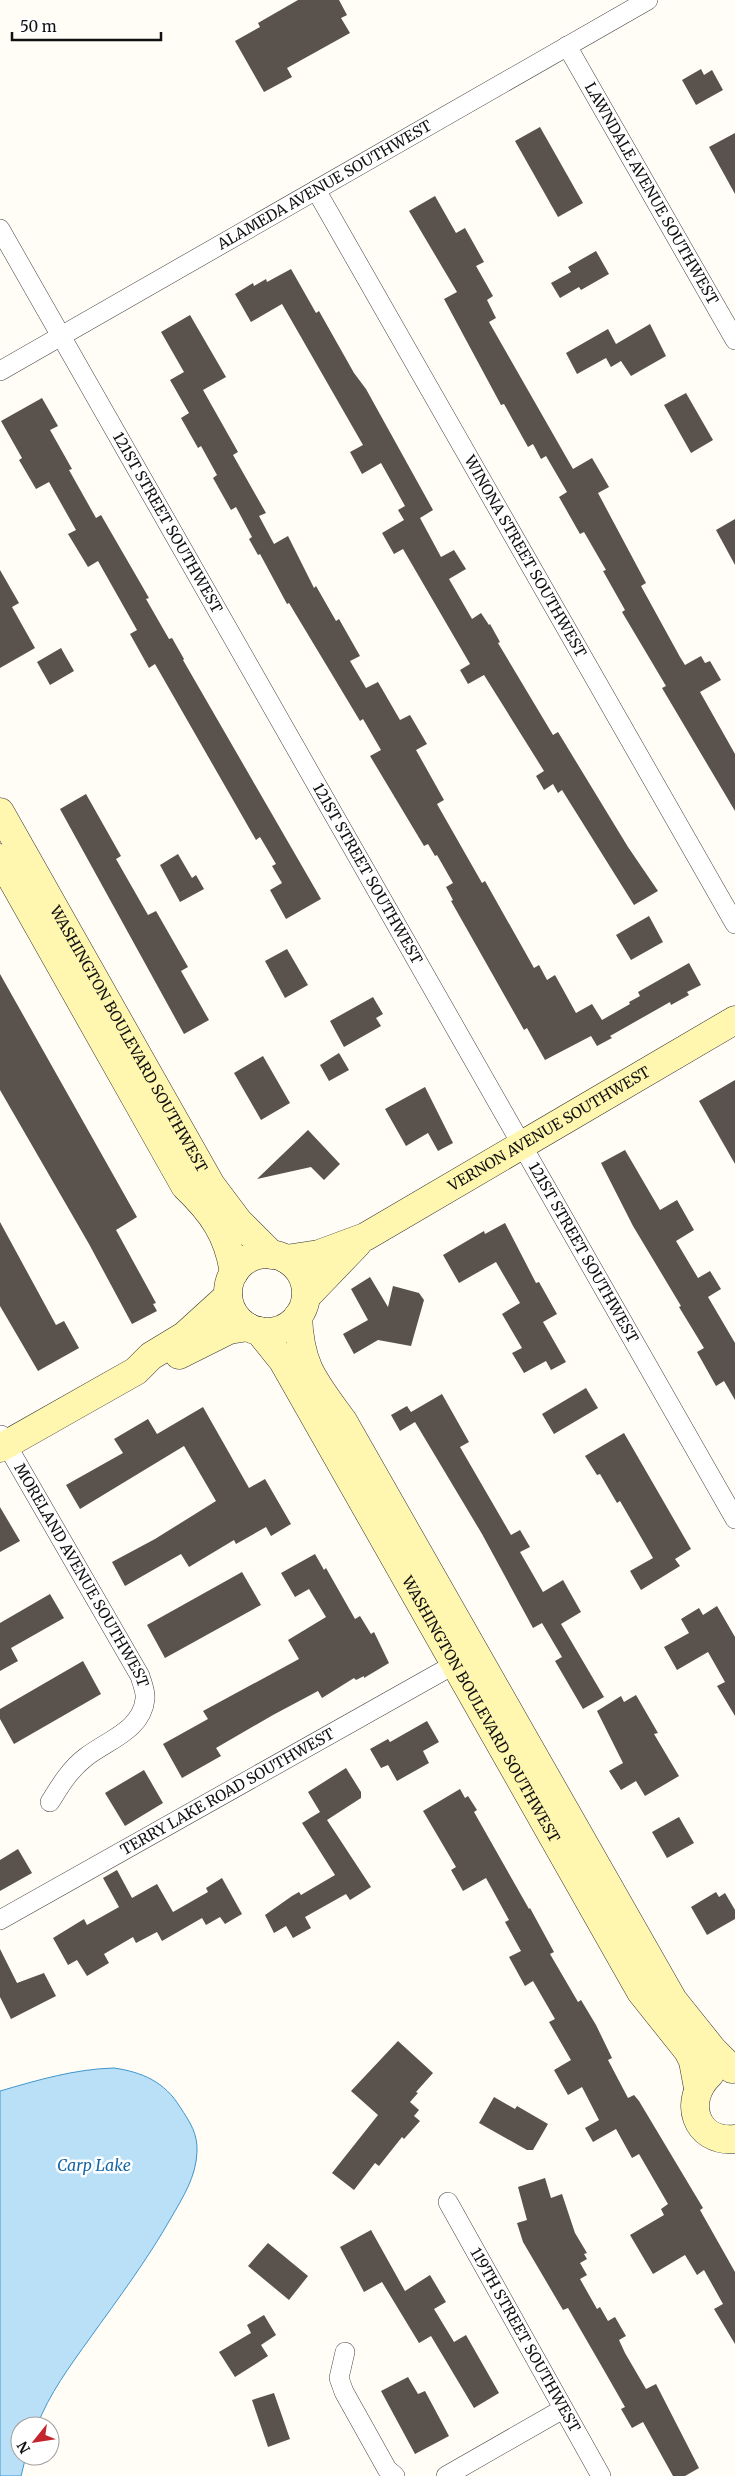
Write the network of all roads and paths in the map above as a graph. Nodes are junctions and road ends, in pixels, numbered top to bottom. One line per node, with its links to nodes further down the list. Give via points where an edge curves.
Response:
1 (648, 0): 2 (street, ALAMEDA AVENUE SOUTHWEST)
2 (567, 46): 3 (street, ALAMEDA AVENUE SOUTHWEST); 6 (street, LAWNDALE AVENUE SOUTHWEST)
3 (316, 190): 5 (street, ALAMEDA AVENUE SOUTHWEST); 10 (street, WINONA STREET SOUTHWEST)
4 (0, 228): 5 (street, 121ST STREET SOUTHWEST)
5 (60, 336): 7 (street, ALAMEDA AVENUE SOUTHWEST); 12 (street, 121ST STREET SOUTHWEST)
6 (735, 340)
7 (0, 371)
8 (0, 812): 14 (main road, WASHINGTON BOULEVARD SOUTHWEST, via 211,1185 238,1221)
9 (0, 858): 15 (main road, WASHINGTON BOULEVARD SOUTHWEST, via 185,1186 217,1222 231,1252)
10 (735, 924)
11 (735, 1020): 12 (main road, VERNON AVENUE SOUTHWEST)
12 (522, 1146): 13 (main road, VERNON AVENUE SOUTHWEST); 20 (street, 121ST STREET SOUTHWEST)
13 (365, 1237): 14 (main road, VERNON AVENUE SOUTHWEST, via 319,1254); 16 (main road, VERNON AVENUE SOUTHWEST)
14 (279, 1257): 15 (main road, via 253,1256 242,1263); 16 (main road, via 300,1272 305,1284)
15 (231, 1285): 17 (main road, via 235,1314); 18 (main road, via 184,1336 151,1356)
16 (302, 1306): 17 (main road, via 284,1328 272,1332); 24 (main road, WASHINGTON BOULEVARD SOUTHWEST, via 299,1342 311,1377 343,1421 673,2000 713,2050)
17 (254, 1329): 18 (main road, via 228,1330 158,1367); 21 (main road, WASHINGTON BOULEVARD SOUTHWEST, via 283,1362)
18 (136, 1371): 19 (main road)
19 (2, 1442): 22 (street, MORELAND AVENUE SOUTHWEST, via 140,1676 145,1698 140,1716 127,1730 85,1757 68,1774)
20 (735, 1519)
21 (455, 1664): 23 (street, TERRY LAKE ROAD SOUTHWEST); 25 (main road, WASHINGTON BOULEVARD SOUTHWEST, via 641,1992 688,2051)
22 (50, 1802)
23 (0, 1920)
24 (734, 2069): 25 (main road, via 710,2074)
25 (698, 2088): 26 (main road, WASHINGTON BOULEVARD SOUTHWEST, via 694,2105 702,2127)
26 (731, 2143)
27 (448, 2202): 29 (street, 119TH STREET SOUTHWEST)
28 (345, 2352): 30 (street, via 339,2378 344,2392 387,2469)
29 (563, 2409): 31 (street); 32 (street, 119TH STREET SOUTHWEST)
30 (395, 2476)
31 (446, 2476)
32 (601, 2476)

